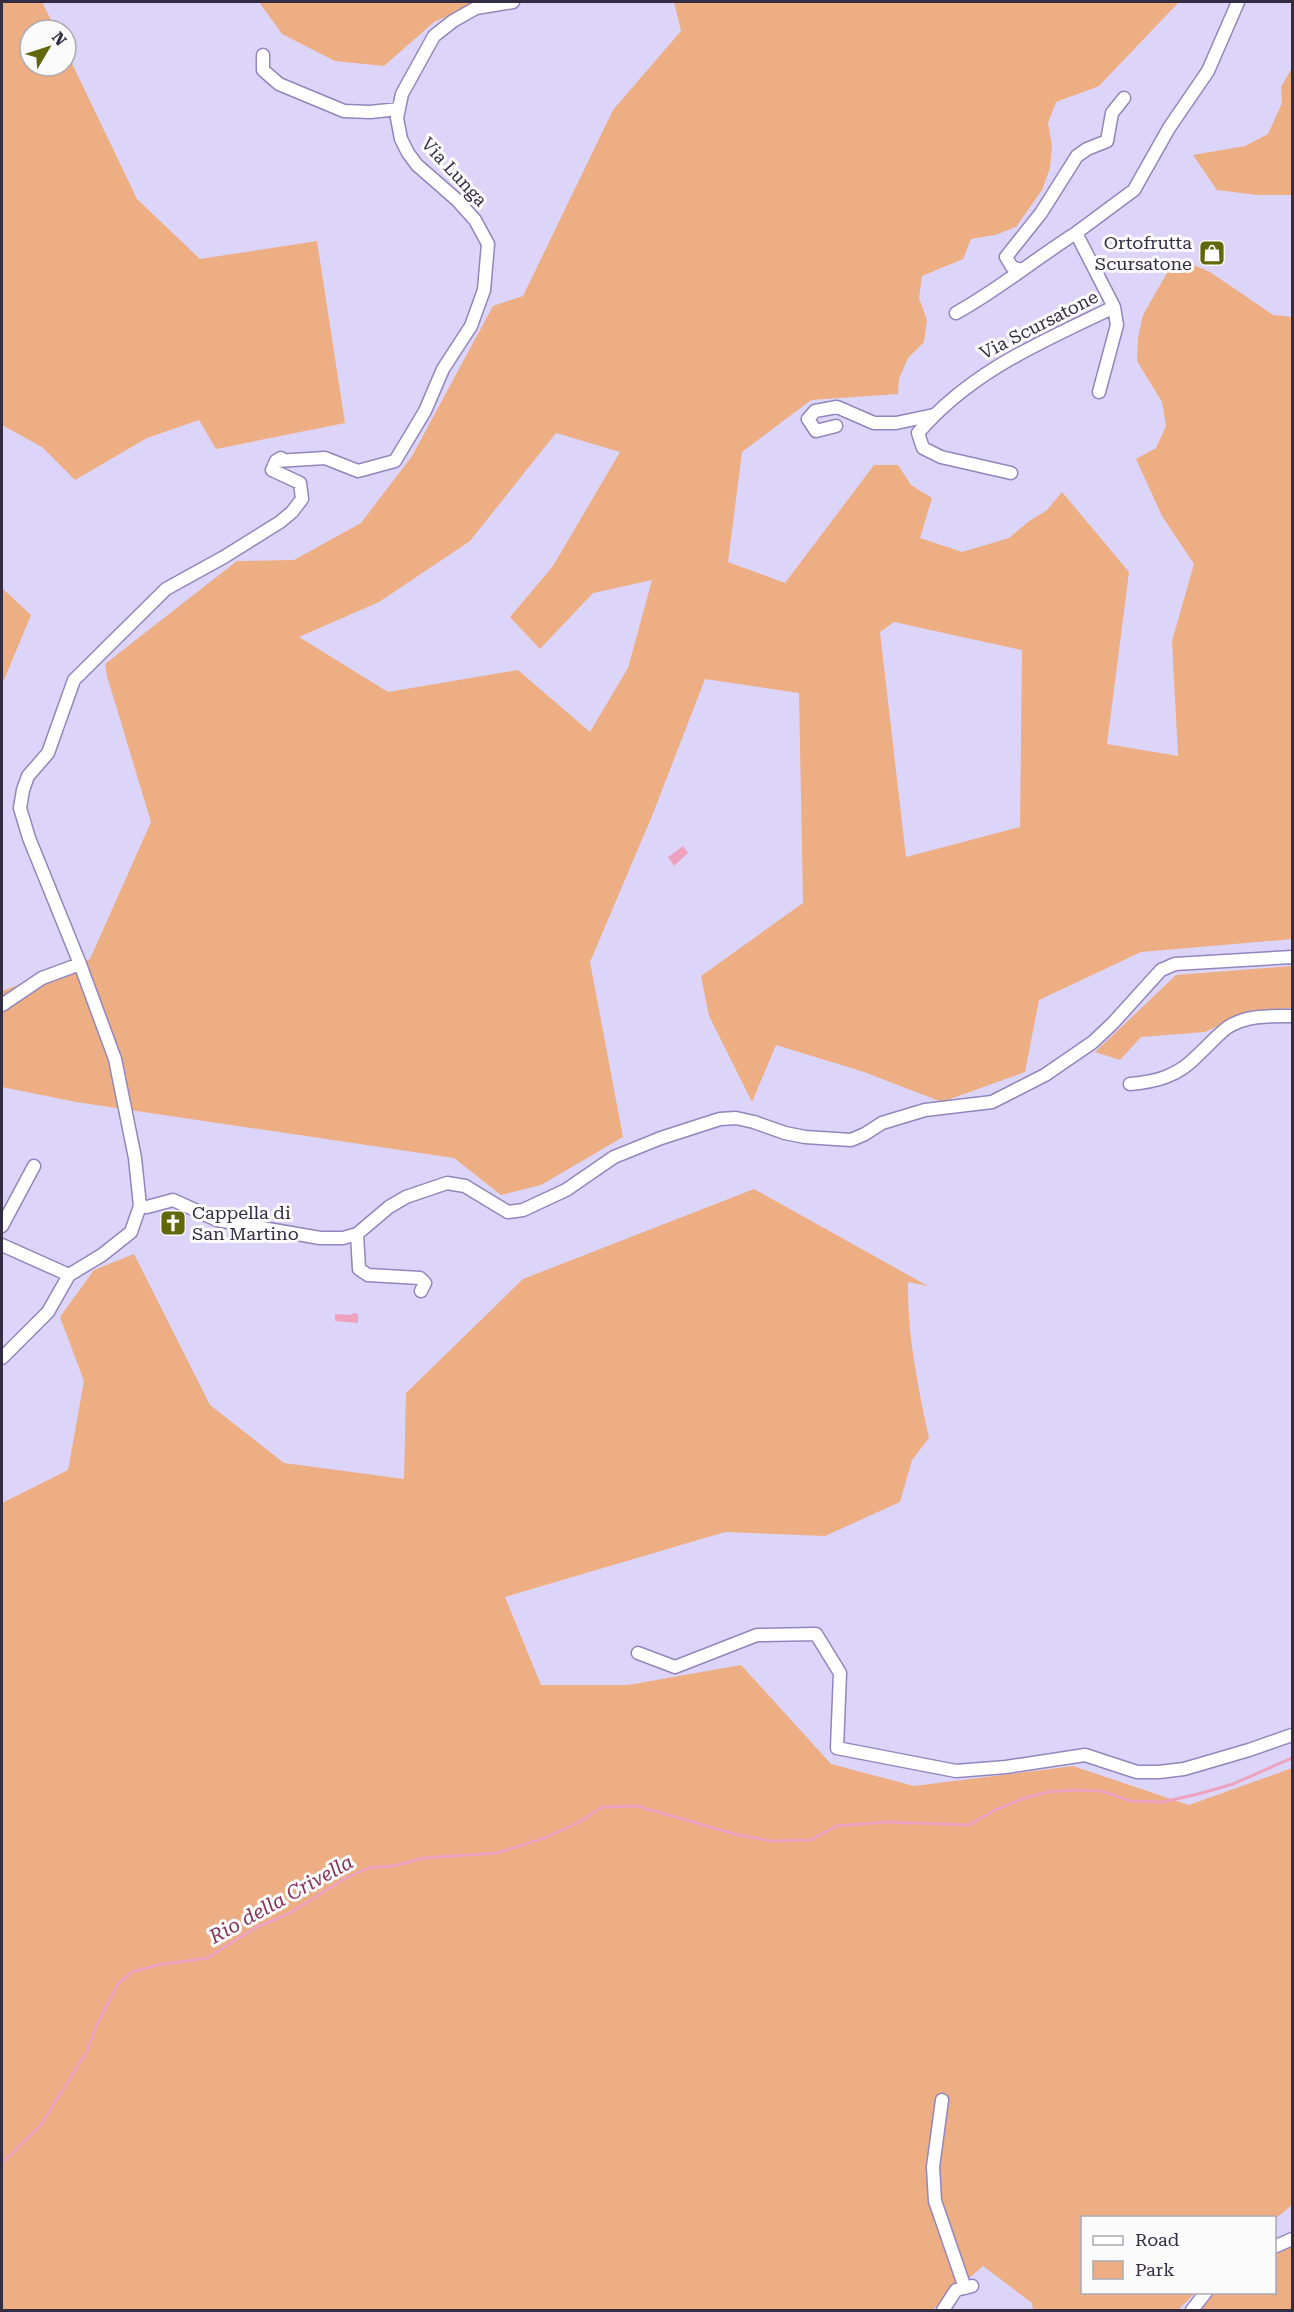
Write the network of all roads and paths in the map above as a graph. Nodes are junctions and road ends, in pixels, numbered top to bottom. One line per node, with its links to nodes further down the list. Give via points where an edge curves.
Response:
1 (513, 2): 5 (street, Via Lunga, via 476,8 434,36 402,94)
2 (1238, 2): 6 (street, via 1208,71 1169,128 1134,190)
3 (263, 55): 5 (street, via 263,69 279,84 327,105 344,111)
4 (1124, 99): 7 (street, via 1112,113 1107,141 1077,156 1041,213 1006,257 1012,267)
5 (399, 109): 15 (street, Via Lunga, via 401,139 408,153 475,220 488,244 484,290 471,326 443,369 425,411 395,461 358,471 325,458 279,459 272,470 300,483 302,499 297,506 251,541 166,589 74,680 48,753 28,776 20,808)
6 (1076, 233): 7 (street); 8 (street, Via Scursatone)
7 (1021, 270): 9 (street)
8 (1114, 307): 10 (street, via 1117,325); 11 (street, Via Scursatone, via 1038,342 982,375)
9 (956, 313)
10 (1099, 392)
11 (934, 415): 12 (street, via 874,423 837,407 814,411 808,420 816,431); 13 (street, Via Scursatone, via 918,434 923,448 941,457)
12 (836, 426)
13 (1011, 473)
14 (1293, 957): 22 (street, via 1191,962 1161,970 1093,1042 1045,1075 992,1102 925,1110 882,1123 851,1140 805,1137 736,1118 720,1119 614,1157 566,1190 523,1210 508,1212 465,1186 447,1183 406,1197)
15 (80, 964): 16 (street, via 42,978); 20 (street, via 115,1059 135,1158)
16 (2, 1005)
17 (1293, 1016): 18 (street, via 1262,1016 1243,1021 1229,1027 1182,1070 1151,1083)
18 (1130, 1084)
19 (34, 1166): 21 (street)
20 (140, 1206): 22 (street, via 173,1200 217,1221 320,1238); 24 (street, via 131,1232)
21 (2, 1226)
22 (357, 1234): 25 (street, via 359,1269 368,1275 420,1278 425,1283)
23 (2, 1245): 24 (street)
24 (69, 1275): 26 (street, via 48,1312)
25 (421, 1291)
26 (2, 1358)
27 (638, 1653): 28 (street, via 675,1667 757,1635 816,1634 840,1673 837,1748 956,1771 1085,1755 1137,1772 1159,1772 1195,1766)
28 (1293, 1734)
29 (942, 2100): 33 (street, via 933,2168 934,2201 969,2287 956,2290)
30 (1293, 2240): 31 (street)
31 (1276, 2247)
32 (1204, 2294): 34 (street)
33 (943, 2310)
34 (1192, 2310)

